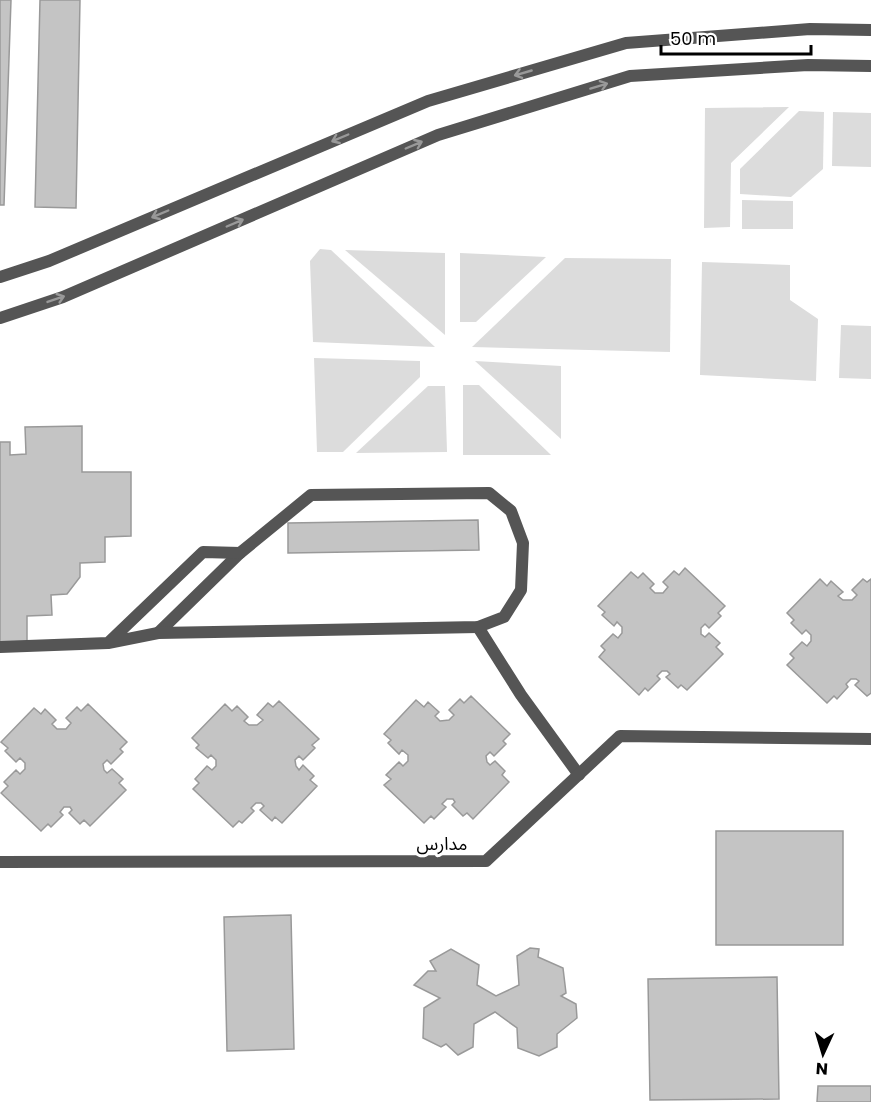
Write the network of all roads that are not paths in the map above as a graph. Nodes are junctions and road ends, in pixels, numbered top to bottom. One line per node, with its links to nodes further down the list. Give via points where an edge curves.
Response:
1 (871, 30): 3 (street, one-way to 3, via 810,29 615,46 428,101 50,261)
2 (871, 66): 4 (street, one-way to 2, via 63,297 438,135 630,76 808,65)
3 (0, 278)
4 (0, 318)
5 (240, 553): 6 (street, via 311,495 489,493 511,511 523,543 520,590 504,617); 7 (street); 8 (street, via 203,552)
6 (478, 627): 7 (street); 11 (street)
7 (158, 633): 8 (street)
8 (108, 643): 9 (street)
9 (0, 647)
10 (871, 740): 11 (street, مدارس, via 620,736)
11 (579, 775): 12 (street, مدارس, via 486,861)
12 (0, 862)

